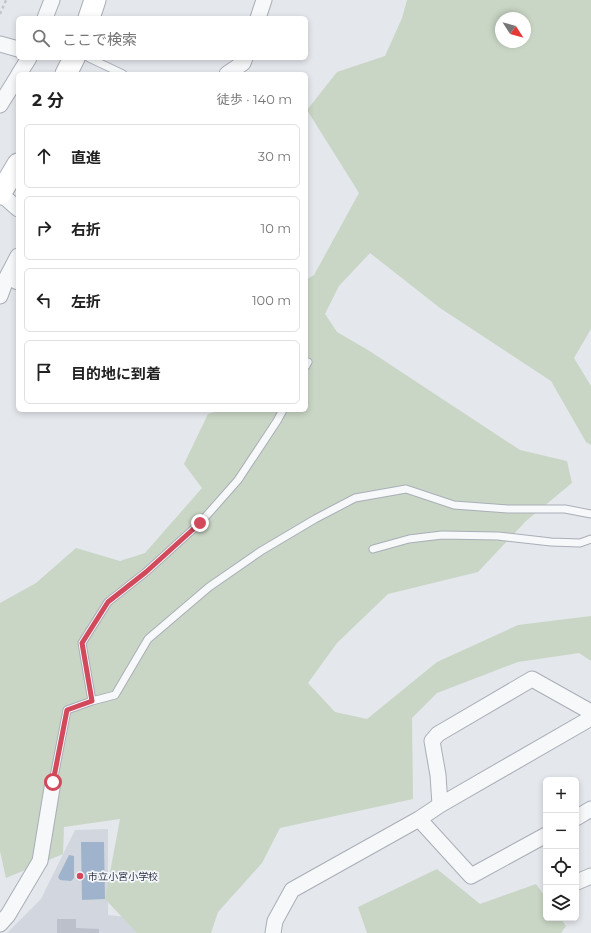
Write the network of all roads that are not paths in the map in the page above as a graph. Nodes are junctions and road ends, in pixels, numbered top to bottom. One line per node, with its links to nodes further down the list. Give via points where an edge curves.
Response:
1 (52, 0): 4 (street)
2 (95, 0): 5 (main road)
3 (264, 0): 6 (street)
4 (46, 16)
5 (90, 16)
6 (259, 16)
7 (0, 44): 8 (street)
8 (16, 48)
9 (28, 60): 13 (street)
10 (73, 60): 14 (main road)
11 (93, 60): 15 (lane)
12 (244, 60): 16 (street)
13 (20, 72)
14 (67, 72)
15 (119, 72)
16 (230, 72)
17 (16, 78): 18 (street)
18 (0, 105)
19 (16, 167): 20 (main road)
20 (0, 193): 21 (street)
21 (16, 207)
22 (16, 266): 23 (street)
23 (13, 280): 24 (street)
24 (0, 296)
25 (282, 412): 29 (lane, via 238,480 200,523 108,602 82,643)
26 (591, 514): 29 (lane, via 565,509 454,506 406,489 355,498 315,519 209,587 148,639 115,694)
27 (591, 539): 28 (lane, via 580,543 498,536 442,535 409,539)
28 (373, 549)
29 (92, 701): 32 (lane, via 67,710)
30 (591, 712): 33 (street, via 532,679 438,734 432,741)
31 (591, 718): 33 (street)
32 (53, 782): 40 (street, via 40,861)
33 (440, 805): 36 (street)
34 (591, 809): 35 (street)
35 (579, 816)
36 (419, 819): 37 (street, via 471,876); 41 (street, via 292,890 275,921)
37 (543, 837)
38 (591, 876): 39 (street)
39 (579, 881)
40 (0, 924)
41 (273, 933)

